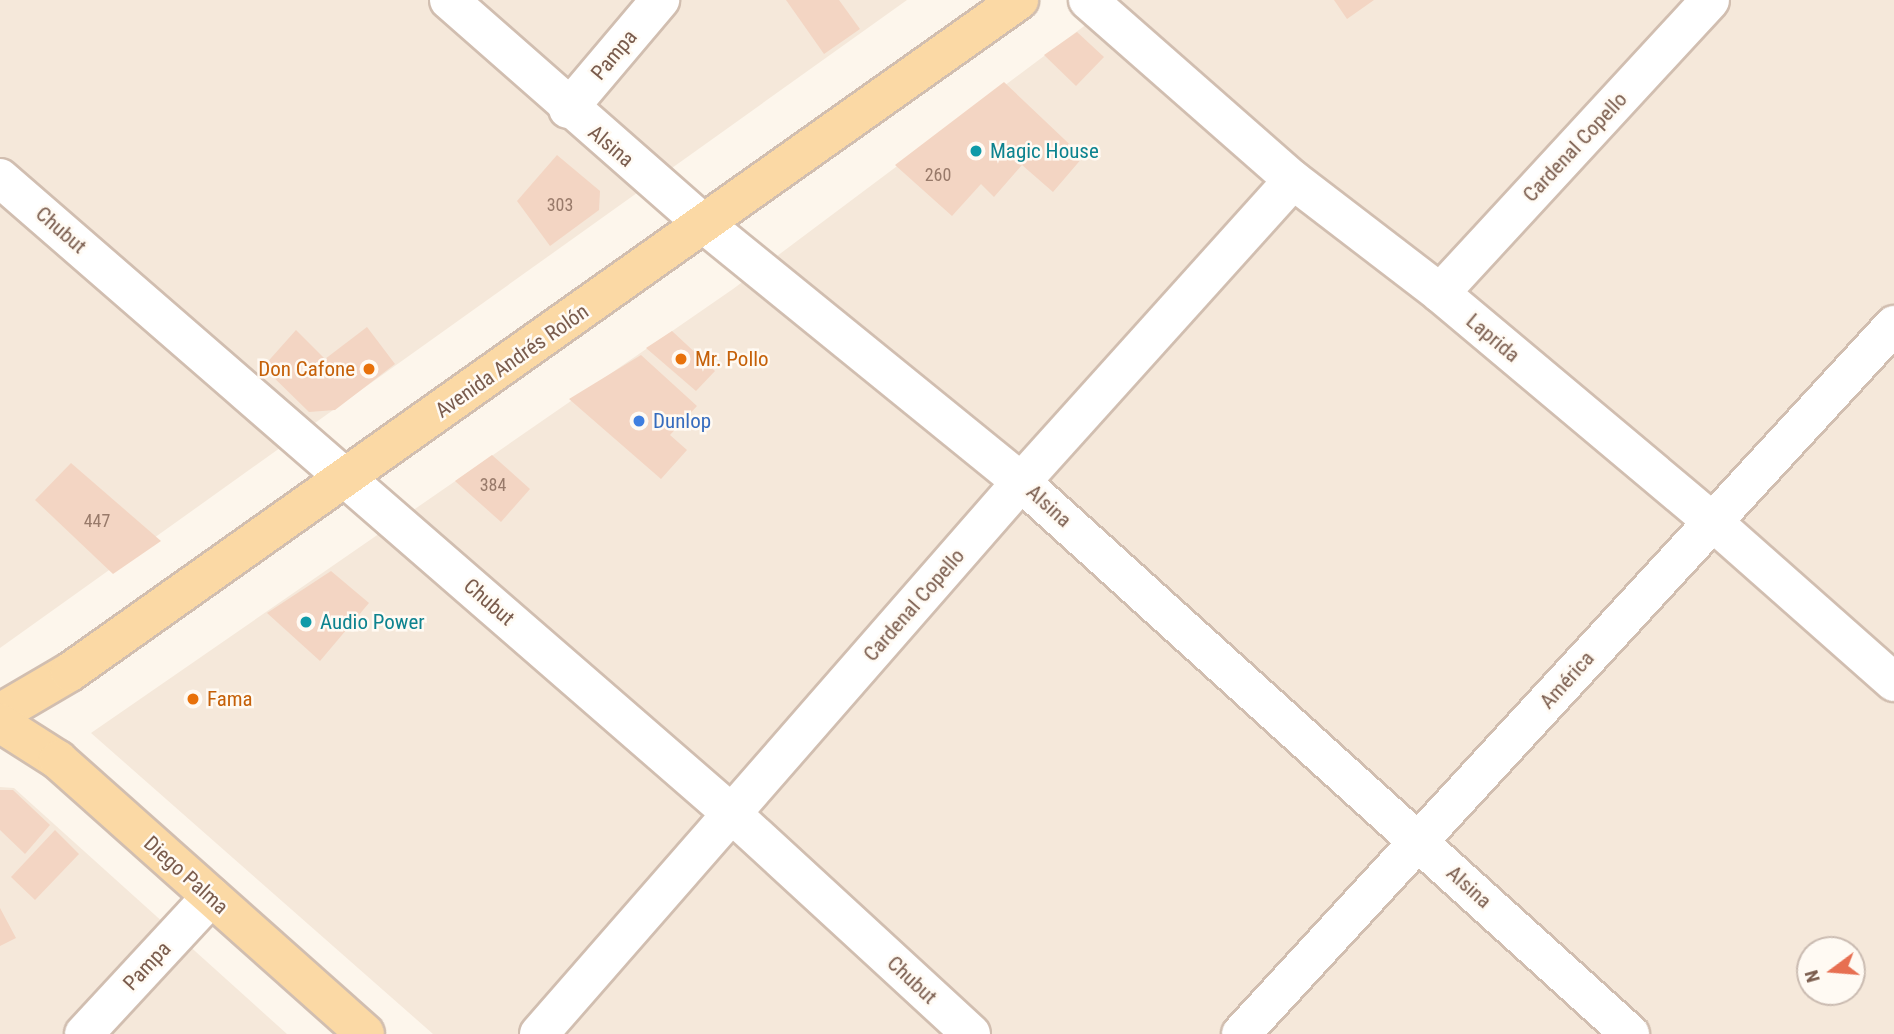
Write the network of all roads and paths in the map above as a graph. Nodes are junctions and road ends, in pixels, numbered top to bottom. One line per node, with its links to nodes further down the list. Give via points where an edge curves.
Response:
1 (449, 0): 6 (street, Alsina)
2 (660, 0): 6 (street, Pampa)
3 (1019, 0): 9 (main road, Avenida Andrés Rolón)
4 (1088, 0): 8 (street, Laprida)
5 (1710, 0): 10 (street, Cardenal Copello)
6 (568, 109): 9 (street, Alsina)
7 (0, 178): 12 (street, Chubut)
8 (1293, 180): 10 (street, Laprida); 13 (street, Cardenal Copello)
9 (704, 224): 12 (main road, Avenida Andrés Rolón); 13 (street, Alsina)
10 (1440, 293): 14 (street, Laprida)
11 (1894, 325): 14 (street, América)
12 (349, 477): 16 (main road, Avenida Andrés Rolón, via 70,672); 18 (street, Chubut)
13 (1021, 482): 18 (street, Cardenal Copello); 19 (street, Alsina)
14 (1712, 521): 15 (street, Laprida); 19 (street, América)
15 (1894, 682)
16 (0, 713)
17 (0, 723): 20 (main road, Diego Palma, via 58,760)
18 (731, 813): 23 (street, Cardenal Copello); 24 (street, Chubut)
19 (1419, 841): 25 (street, América); 26 (street, Alsina)
20 (211, 897): 21 (street, Pampa); 22 (main road, Diego Palma)
21 (84, 1034)
22 (365, 1034)
23 (539, 1034)
24 (971, 1034)
25 (1241, 1034)
26 (1630, 1034)

